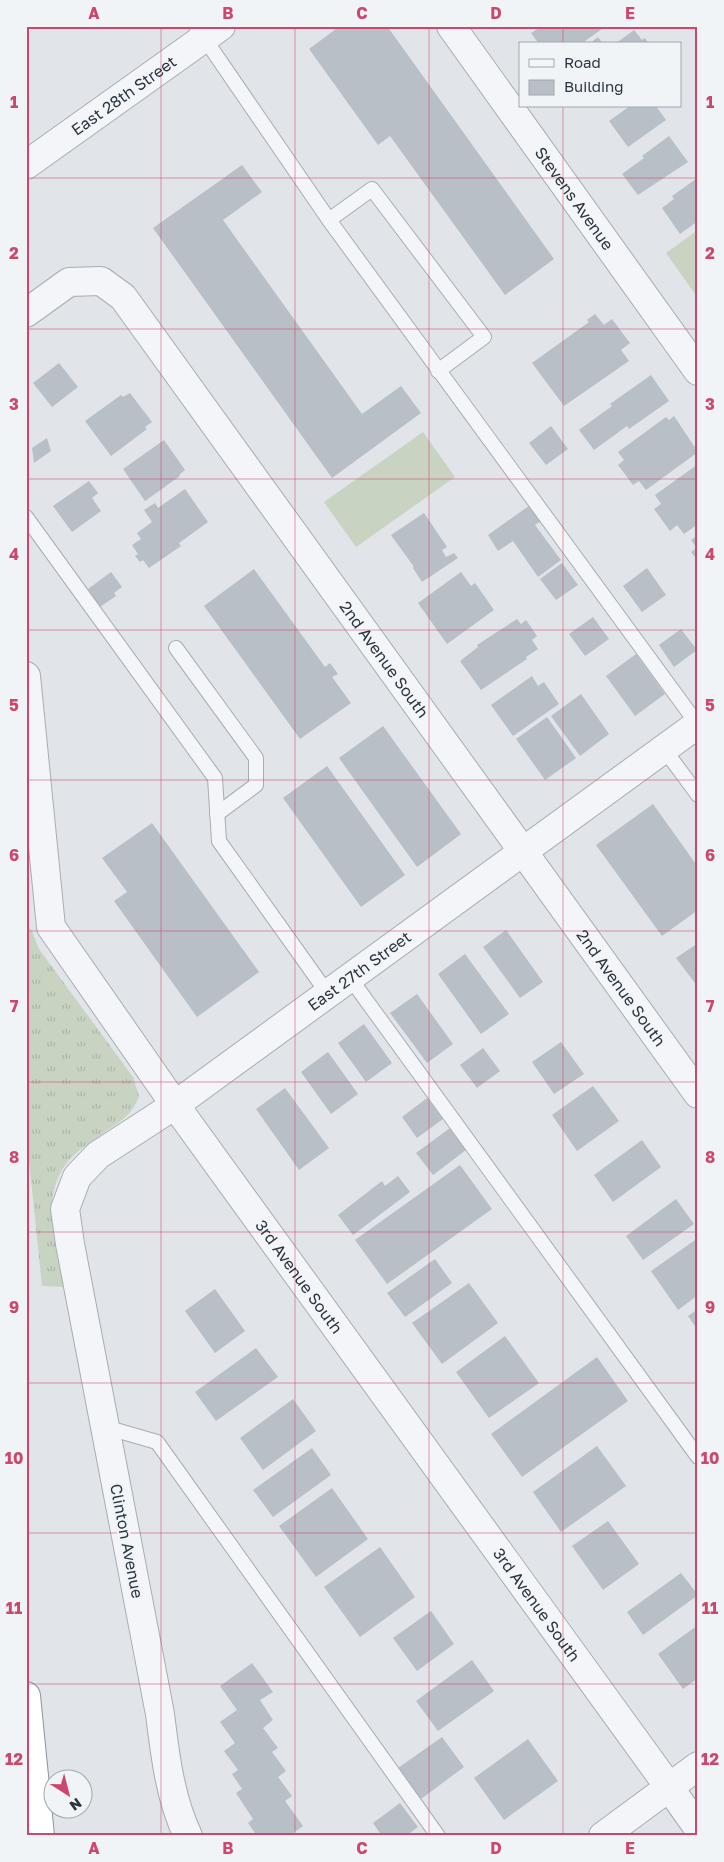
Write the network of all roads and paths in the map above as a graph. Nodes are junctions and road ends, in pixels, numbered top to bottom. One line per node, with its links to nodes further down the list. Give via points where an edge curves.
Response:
1 (451, 26): 7 (street, Stevens Avenue)
2 (207, 30): 3 (street, East 28th Street); 4 (lane)
3 (26, 165)
4 (329, 220): 6 (lane); 6 (lane, via 372,188 484,337)
5 (36, 306): 15 (street, 2nd Avenue South, via 69,282 101,281 123,297)
6 (438, 371): 11 (lane)
7 (698, 371)
8 (26, 517): 14 (lane, via 216,778)
9 (176, 648): 14 (lane, via 256,758 256,785)
10 (26, 676): 19 (street, 3rd Avenue South, via 51,927)
11 (698, 725): 12 (street, East 27th Street)
12 (664, 749): 13 (lane); 15 (street, East 27th Street)
13 (698, 795)
14 (217, 814): 17 (lane, via 219,841)
15 (524, 851): 16 (street, East 27th Street); 18 (street, 2nd Avenue South)
16 (350, 978): 17 (street, East 27th Street); 22 (lane)
17 (328, 994): 19 (street, East 27th Street)
18 (698, 1094)
19 (176, 1105): 20 (street, East 27th Street, via 98,1155 77,1177 65,1209); 25 (street, 3rd Avenue South)
20 (70, 1244): 21 (street, Clinton Avenue)
21 (105, 1427): 28 (street, Clinton Avenue, via 167,1766); 29 (lane, via 156,1442)
22 (698, 1457)
23 (26, 1696): 27 (highway)
24 (698, 1766): 25 (street)
25 (669, 1787): 26 (street, 3rd Avenue South); 30 (street)
26 (698, 1828)
27 (40, 1836)
28 (188, 1836)
29 (438, 1836)
30 (603, 1836)

